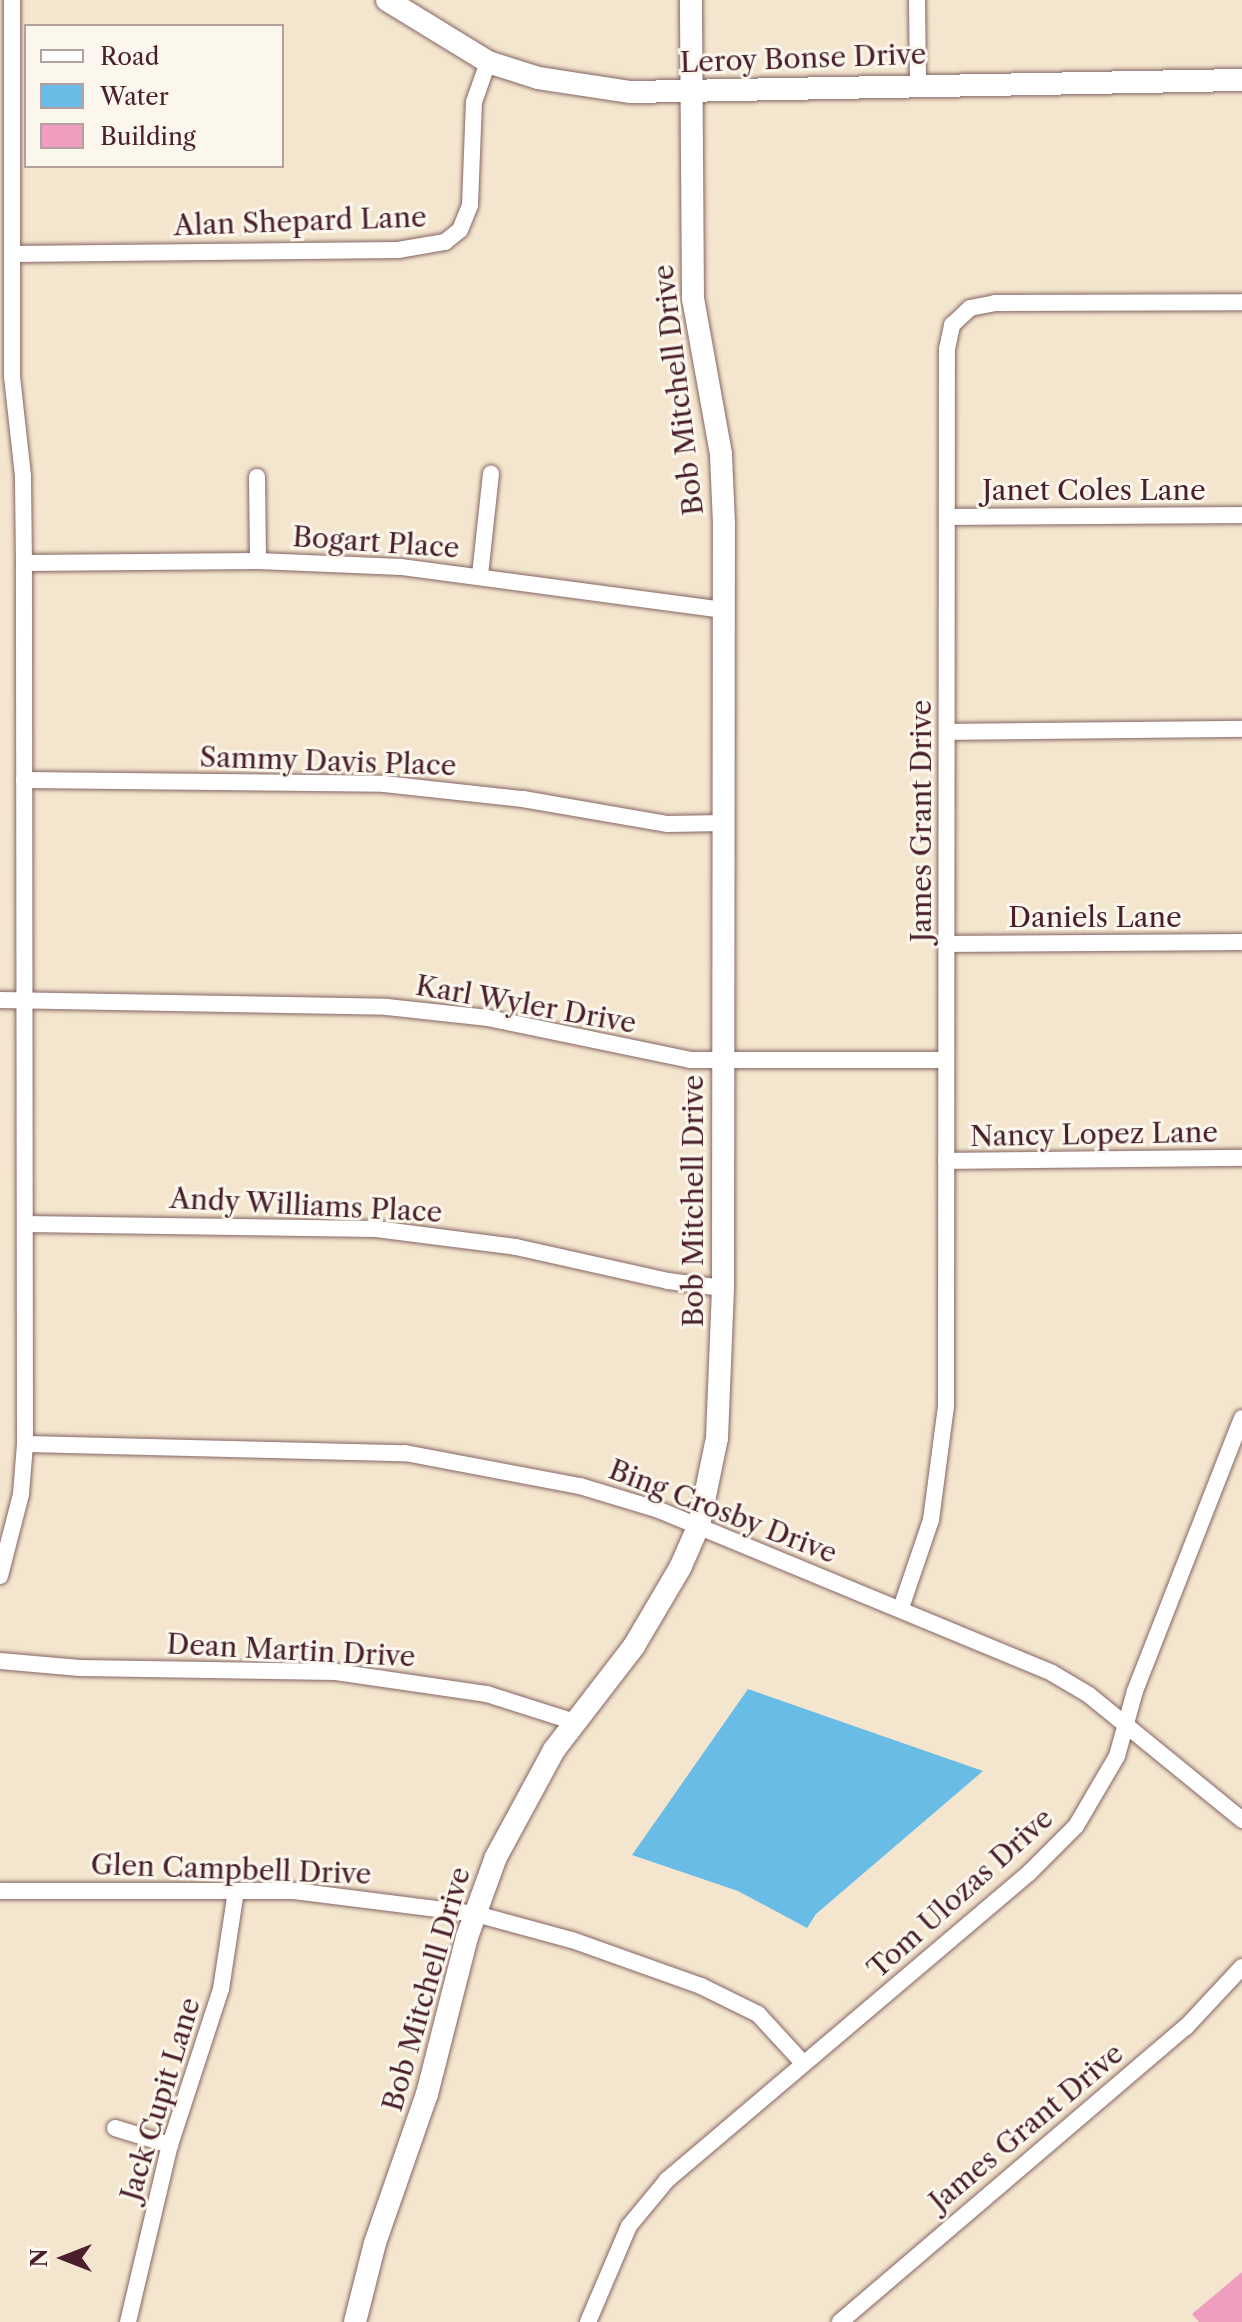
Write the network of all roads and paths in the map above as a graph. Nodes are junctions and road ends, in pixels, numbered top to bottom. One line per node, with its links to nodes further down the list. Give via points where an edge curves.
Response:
1 (12, 0): 9 (street)
2 (387, 0): 5 (street, Leroy Bonse Drive)
3 (691, 0): 8 (street, Bob Mitchell Drive)
4 (917, 0): 7 (street)
5 (488, 62): 8 (street, Leroy Bonse Drive, via 597,89); 9 (street, Alan Shepard Lane, via 474,102 470,205 460,230 445,242 398,250)
6 (1242, 80): 7 (street, Leroy Bonse Drive)
7 (918, 84): 8 (street, Leroy Bonse Drive)
8 (691, 93): 18 (street, Bob Mitchell Drive, via 693,299 721,454)
9 (12, 254): 16 (street, via 12,377 23,476)
10 (1242, 302): 14 (street, James Grant Drive, via 995,303 963,313 952,325 947,349)
11 (491, 474): 17 (street)
12 (257, 477): 15 (street)
13 (1242, 515): 14 (street, Janet Coles Lane)
14 (947, 517): 20 (street, James Grant Drive)
15 (258, 561): 16 (street, Bogart Place); 17 (street, Bogart Place)
16 (24, 563): 21 (street)
17 (480, 575): 18 (street, Bogart Place)
18 (723, 610): 22 (street, Bob Mitchell Drive)
19 (1242, 729): 20 (street)
20 (947, 732): 24 (street, James Grant Drive)
21 (24, 780): 22 (street, Sammy Davis Place, via 384,784 523,799 668,824); 26 (street)
22 (723, 823): 27 (street, Bob Mitchell Drive)
23 (1242, 942): 24 (street, Daniels Lane)
24 (948, 944): 28 (street, James Grant Drive)
25 (0, 1000): 26 (street, Karl Wyler Drive)
26 (24, 1000): 27 (street, Karl Wyler Drive, via 387,1007 488,1018 690,1060); 31 (street)
27 (723, 1060): 28 (street, Karl Wyler Drive); 32 (street, Bob Mitchell Drive)
28 (946, 1060): 30 (street, James Grant Drive)
29 (1242, 1158): 30 (street, Nancy Lopez Lane)
30 (946, 1161): 37 (street, James Grant Drive, via 946,1406 941,1462 931,1520)
31 (25, 1224): 32 (street, Andy Williams Place, via 376,1229 516,1247); 34 (street)
32 (723, 1288): 35 (street, Bob Mitchell Drive, via 717,1438)
33 (1242, 1418): 40 (street, Tom Ulozas Drive, via 1135,1691)
34 (25, 1444): 35 (street, Bing Crosby Drive, via 405,1453 580,1486); 36 (street, via 21,1494)
35 (699, 1525): 37 (street, Bing Crosby Drive); 39 (street, Bob Mitchell Drive, via 653,1618)
36 (0, 1576)
37 (901, 1608): 40 (street, Bing Crosby Drive, via 1052,1673 1089,1695)
38 (0, 1661): 39 (street, Dean Martin Drive, via 80,1668 336,1672 487,1694)
39 (575, 1722): 44 (street, Bob Mitchell Drive, via 530,1791 496,1857)
40 (1127, 1729): 41 (street, Bing Crosby Drive); 46 (street, Tom Ulozas Drive, via 1107,1775 1062,1842)
41 (1242, 1820)
42 (0, 1891): 43 (street, Glen Campbell Drive)
43 (236, 1891): 44 (street, Glen Campbell Drive, via 351,1897); 48 (street, Jack Cupit Lane, via 208,2040)
44 (476, 1914): 46 (street, Glen Campbell Drive, via 572,1940 701,1986 758,2014); 50 (street, Bob Mitchell Drive, via 427,2094 375,2243)
45 (1242, 1967): 52 (street, James Grant Drive, via 1186,2027)
46 (803, 2063): 51 (street, Tom Ulozas Drive, via 706,2143 644,2206 612,2259)
47 (115, 2128): 48 (street)
48 (170, 2145): 49 (street, Jack Cupit Lane)
49 (128, 2322)
50 (355, 2322)
51 (588, 2322)
52 (840, 2322)

